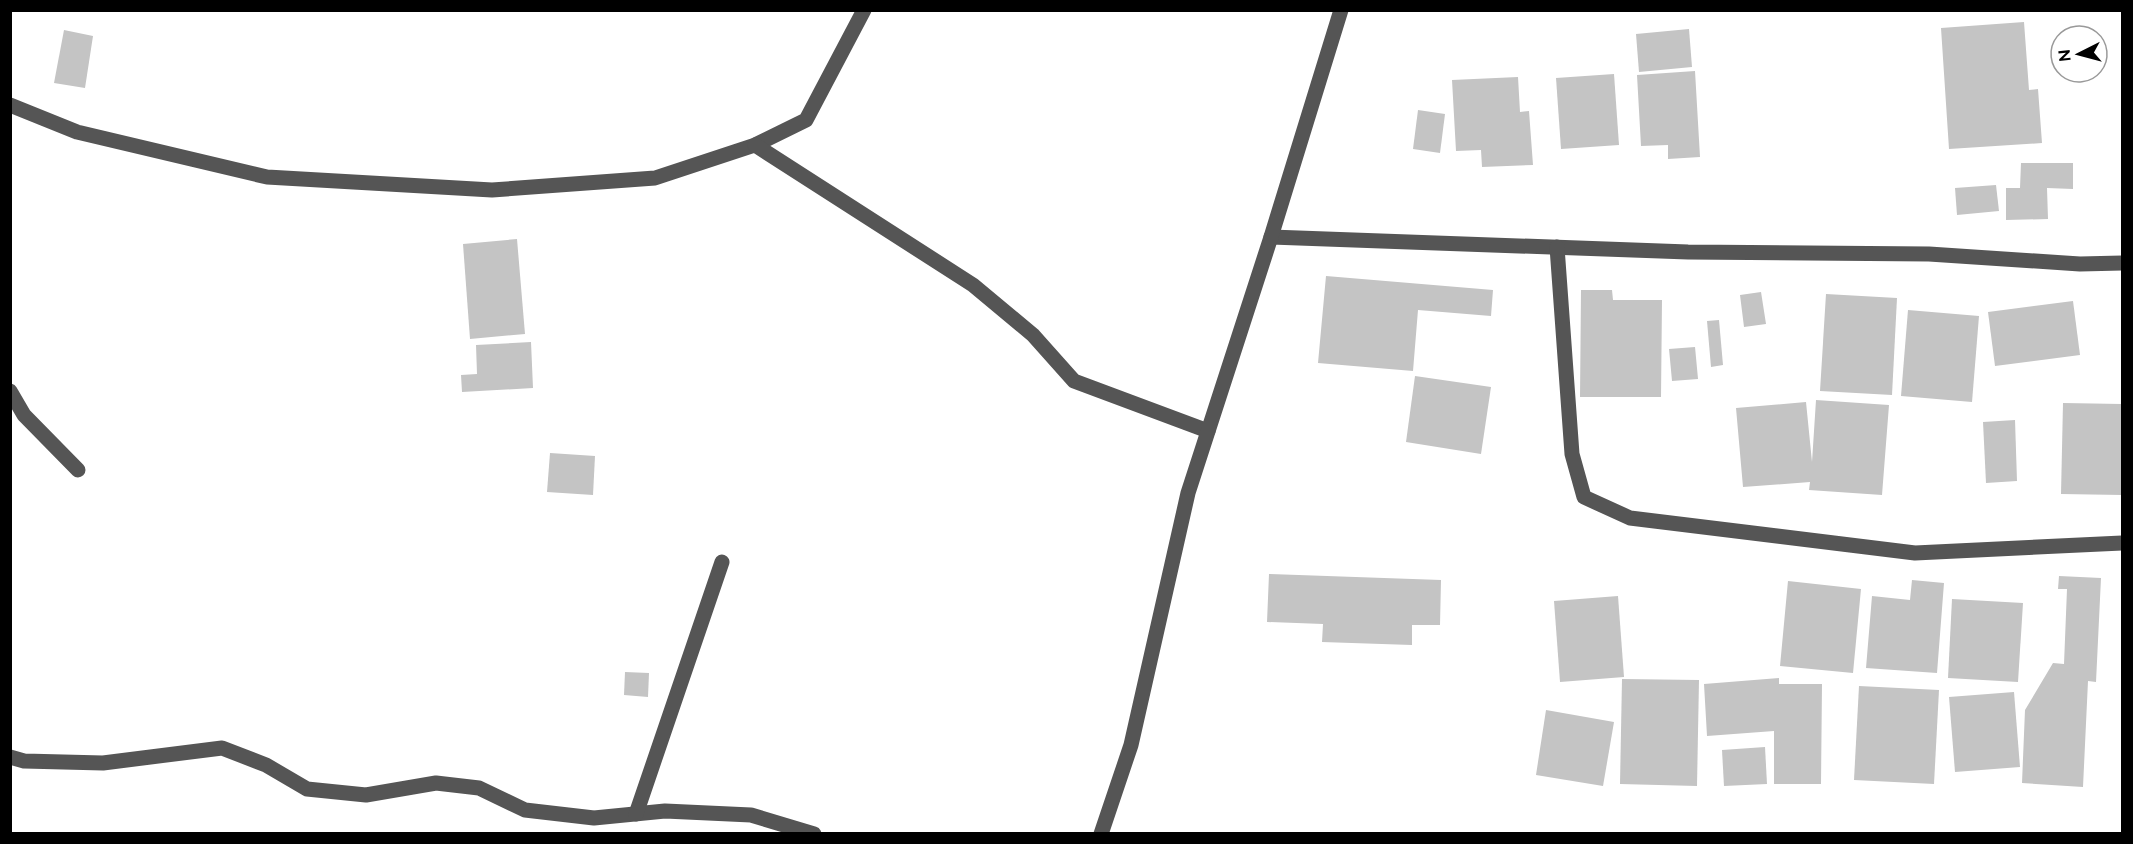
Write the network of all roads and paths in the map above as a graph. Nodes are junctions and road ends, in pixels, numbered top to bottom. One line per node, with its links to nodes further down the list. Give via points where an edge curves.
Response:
1 (864, 10): 4 (street, via 806,120)
2 (1341, 10): 5 (street)
3 (10, 105): 4 (street, via 77,132 267,177 492,190 655,178)
4 (755, 145): 9 (street, via 973,285 1033,335 1074,381)
5 (1271, 237): 6 (street); 9 (street)
6 (1557, 247): 7 (street, via 1929,254); 11 (street, via 1572,454 1584,497 1630,518 1915,553)
7 (2122, 263)
8 (10, 390): 10 (street, via 24,415)
9 (1208, 431): 16 (street, via 1188,493 1131,745)
10 (78, 470)
11 (2122, 543)
12 (722, 562): 14 (street)
13 (10, 758): 14 (street, via 103,763 222,748 266,765 307,789 366,795 435,783 479,788 525,810 594,818)
14 (636, 814): 15 (street, via 664,811 751,815)
15 (814, 834)
16 (1101, 834)

